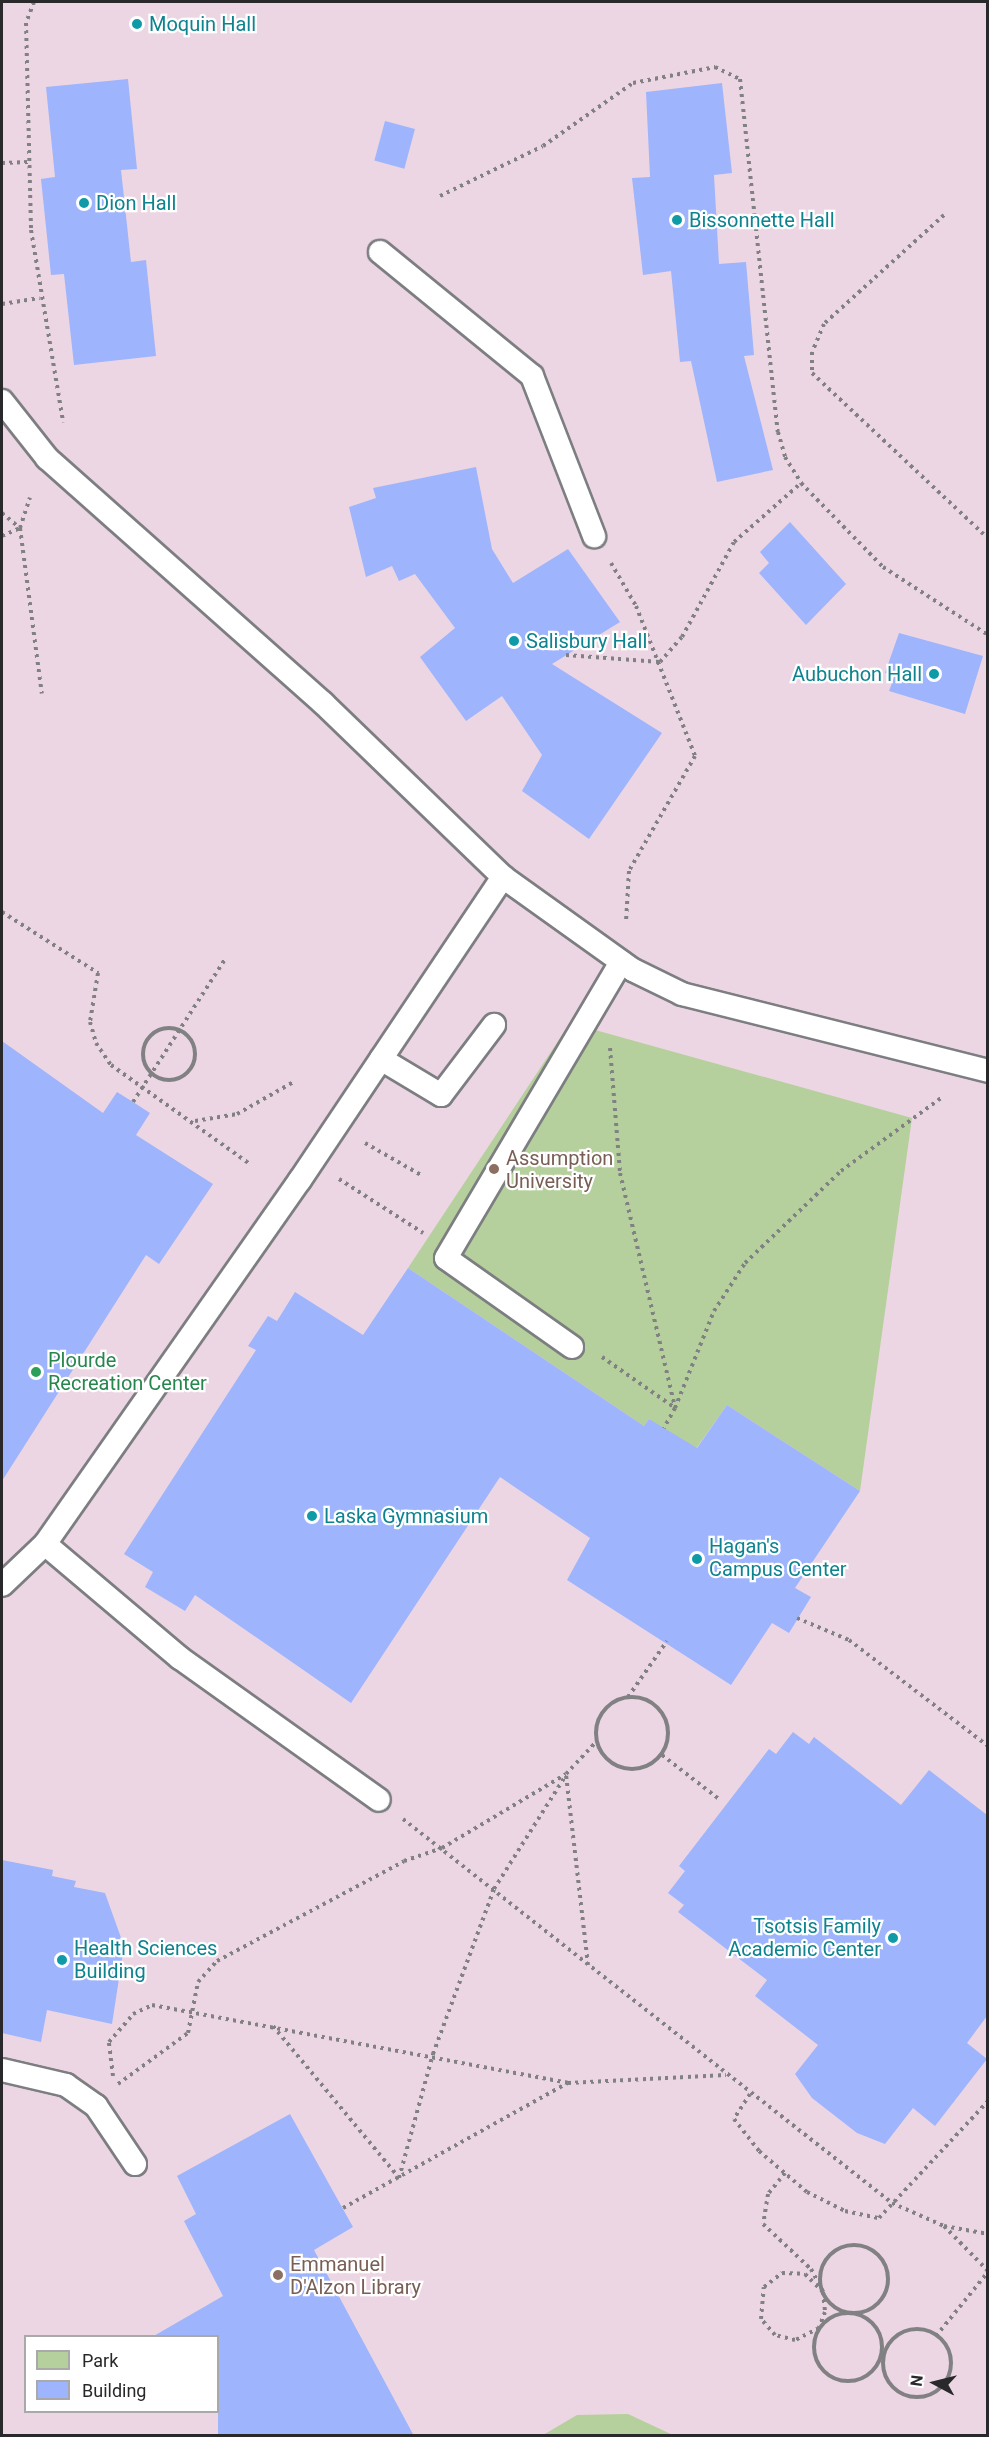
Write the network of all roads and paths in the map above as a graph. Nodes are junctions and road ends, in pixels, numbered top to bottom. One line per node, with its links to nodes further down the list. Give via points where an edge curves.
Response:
1 (34, 2): 2 (path, via 26,23)
2 (28, 162): 3 (path); 7 (path)
3 (2, 163)
4 (440, 196): 11 (path, via 543,146 633,83 715,67 740,79 778,432)
5 (944, 215): 17 (path, via 824,324 812,352 812,374)
6 (380, 252): 16 (lane, via 532,376)
7 (40, 298): 8 (path); 10 (path)
8 (2, 304)
9 (2, 400): 22 (lane, via 47,458 323,703)
10 (63, 422)
11 (801, 483): 18 (path, via 883,567); 20 (path, via 734,542 682,637)
12 (30, 498): 14 (path)
13 (2, 513): 14 (path)
14 (20, 528): 15 (path); 21 (path)
15 (2, 536)
16 (594, 536): 20 (path, via 636,606)
17 (987, 538)
18 (987, 634)
19 (566, 655): 20 (path)
20 (660, 662): 24 (path, via 695,756 628,871)
21 (42, 694)
22 (503, 877): 26 (lane); 30 (lane)
23 (2, 912): 34 (path, via 98,973 90,1022 96,1043)
24 (626, 922)
25 (225, 959): 28 (path)
26 (621, 962): 31 (lane, via 682,994); 40 (lane, via 446,1258)
27 (494, 1025): 30 (lane, via 441,1095)
28 (180, 1030): 32 (path); 32 (path, via 163,1029 149,1037 142,1052); 32 (path, via 195,1051 191,1068 178,1079)
29 (609, 1037): 41 (path, via 620,1173)
30 (381, 1059): 43 (lane)
31 (985, 1070): 41 (path, via 841,1171 779,1226 714,1311)
32 (152, 1075): 34 (path)
33 (295, 1081): 36 (path, via 237,1114)
34 (142, 1091): 35 (path); 36 (path)
35 (133, 1102)
36 (195, 1121): 38 (path)
37 (356, 1138): 39 (path)
38 (252, 1165)
39 (421, 1175)
40 (572, 1347)
41 (675, 1408): 42 (path)
42 (664, 1428)
43 (45, 1544): 44 (lane); 53 (lane, via 180,1658)
44 (2, 1585)
45 (798, 1618): 49 (path, via 849,1640)
46 (667, 1641): 47 (path)
47 (628, 1697): 48 (path, via 616,1700 598,1717); 50 (path, via 660,1710 668,1732)
48 (596, 1742): 50 (path, via 619,1768 643,1768); 51 (path)
49 (987, 1746)
50 (662, 1755): 52 (path)
51 (566, 1774): 54 (path); 55 (path); 56 (path)
52 (719, 1799)
53 (379, 1800): 54 (path)
54 (442, 1848): 55 (path); 57 (path, via 404,1861 217,1961 198,1982)
55 (494, 1889): 56 (path); 59 (path)
56 (588, 1966): 61 (path)
57 (193, 2012): 57 (path, via 188,2033 115,2086 109,2042 133,2014 152,2005); 58 (path)
58 (272, 2026): 59 (path); 67 (path)
59 (433, 2054): 62 (path); 67 (path)
60 (2, 2070): 65 (lane, via 66,2085 96,2106)
61 (727, 2075): 62 (path); 63 (path)
62 (568, 2083): 67 (path)
63 (750, 2094): 66 (path, via 734,2119); 68 (path)
64 (987, 2101): 68 (path)
65 (135, 2164)
66 (785, 2172): 68 (path, via 807,2192 845,2211 879,2218); 73 (path, via 768,2194 763,2224 811,2269)
67 (399, 2178): 69 (path)
68 (892, 2203): 70 (path)
69 (343, 2208)
70 (944, 2226): 71 (path); 72 (path)
71 (987, 2234)
72 (987, 2271): 76 (path)
73 (823, 2292): 74 (path); 74 (path, via 821,2271 834,2252 856,2245 878,2254 888,2274 884,2296 868,2310); 75 (path, via 825,2312); 75 (path, via 814,2280 794,2272 772,2278 759,2298 761,2319 775,2335 795,2340)
74 (847, 2312): 75 (path); 77 (path, via 871,2322)
75 (819, 2328): 77 (path, via 816,2360 830,2376 862,2378)
76 (936, 2336): 77 (path, via 908,2331); 77 (path, via 947,2347 951,2370 931,2394 910,2397 892,2385)
77 (883, 2355)

